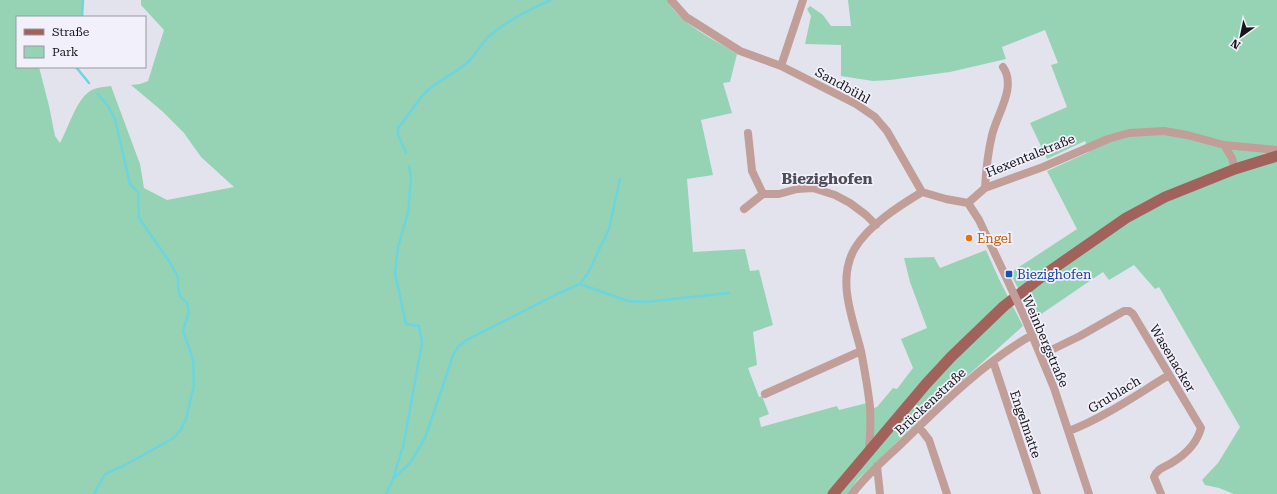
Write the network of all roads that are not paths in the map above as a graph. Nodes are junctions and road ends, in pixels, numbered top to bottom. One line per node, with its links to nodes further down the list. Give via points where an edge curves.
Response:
1 (671, 0): 3 (street, Sandbühl, via 686,17 740,51)
2 (803, 0): 3 (street)
3 (781, 66): 11 (street, Sandbühl, via 856,104 875,117 887,131)
4 (1003, 66): 10 (street, via 1008,84 992,134)
5 (748, 133): 12 (street, via 752,171)
6 (1224, 145): 7 (street, Hexentalstraße); 9 (street); 10 (street, Hexentalstraße, via 1164,131 1129,133 1108,138 1042,167)
7 (1277, 150)
8 (1277, 156): 9 (main road)
9 (1235, 169): 24 (main road, via 1165,197 1126,218 1044,275 1004,306 970,338 926,384)
10 (985, 188): 13 (street, Hexentalstraße)
11 (922, 192): 13 (street); 15 (street, via 896,208)
12 (763, 194): 14 (street); 15 (street, via 813,188 850,203)
13 (968, 203): 16 (street, Weinbergstraße, bridge, via 979,220)
14 (744, 209)
15 (876, 225): 17 (street, via 854,249 846,275 855,333)
16 (1032, 335): 18 (street, Weinbergstraße); 19 (street, Brückenstraße)
17 (861, 351): 21 (street); 24 (street, via 871,416)
18 (1041, 355): 20 (street, Wasenacker, via 1124,311 1129,311); 23 (street, Weinbergstraße)
19 (993, 361): 22 (street, Brückenstraße); 30 (street, Engelmatte)
20 (1169, 375): 23 (street, Grublach, via 1114,410); 32 (street, Wasenacker, via 1201,428 1186,452 1155,474)
21 (765, 394)
22 (919, 427): 25 (street, Brückenstraße); 29 (street, via 929,440)
23 (1069, 431): 31 (street, Weinbergstraße)
24 (869, 451): 26 (main road)
25 (877, 466): 27 (street, Brückenstraße); 28 (street)
26 (833, 494)
27 (852, 494)
28 (880, 494)
29 (947, 494)
30 (1037, 494)
31 (1089, 494)
32 (1161, 494)

